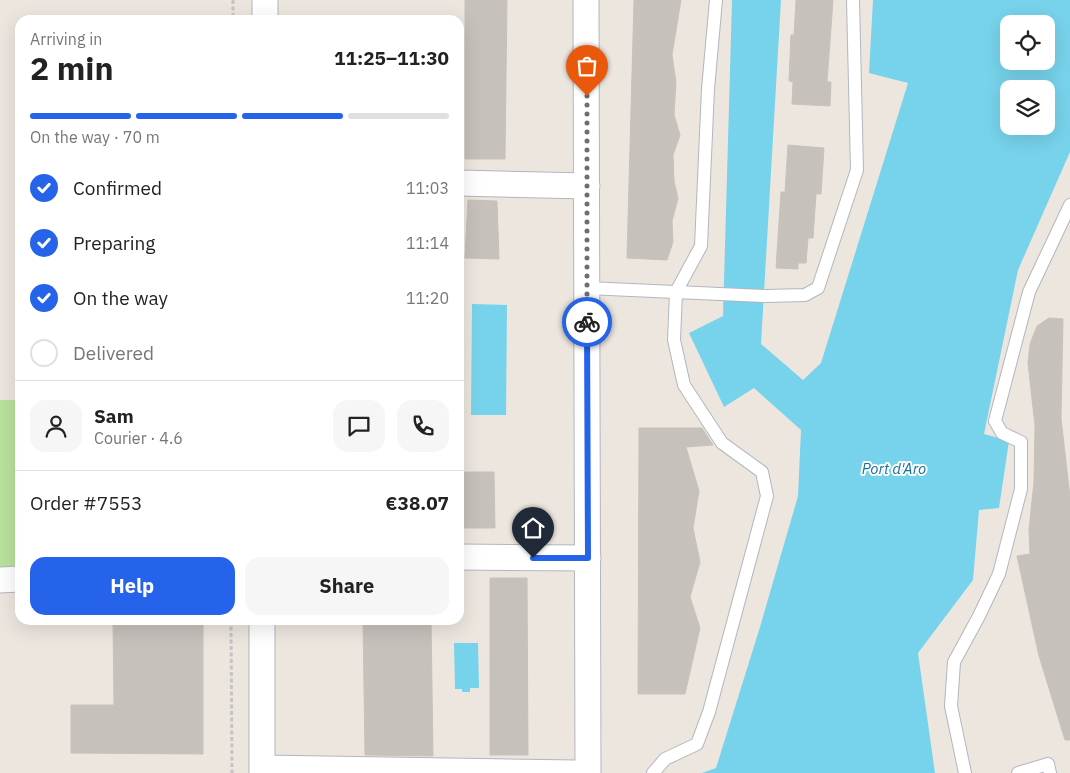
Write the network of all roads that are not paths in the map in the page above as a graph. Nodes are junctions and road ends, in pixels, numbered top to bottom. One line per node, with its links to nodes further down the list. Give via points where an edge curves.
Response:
1 (265, 0): 5 (street)
2 (586, 0): 7 (street)
3 (716, 0): 10 (lane, via 708,89 702,246)
4 (853, 0): 10 (lane, via 856,170 818,288 805,295)
5 (265, 15)
6 (464, 183): 7 (street)
7 (587, 186): 9 (street)
8 (1070, 205): 20 (lane, via 1029,292 995,421 1002,433 1021,442 1021,489 999,574 954,662 951,706)
9 (587, 288): 10 (lane); 12 (street)
10 (676, 292): 19 (lane, via 674,340 684,385 722,443 762,472 766,496 698,744 665,759)
11 (464, 557): 12 (street)
12 (588, 558): 18 (street)
13 (0, 580): 14 (street)
14 (15, 580)
15 (262, 625): 16 (street)
16 (262, 771): 17 (street)
17 (575, 773)
18 (588, 773)
19 (653, 773)
20 (965, 773)
21 (1018, 773): 22 (lane, via 1048,764)
22 (1050, 773)

